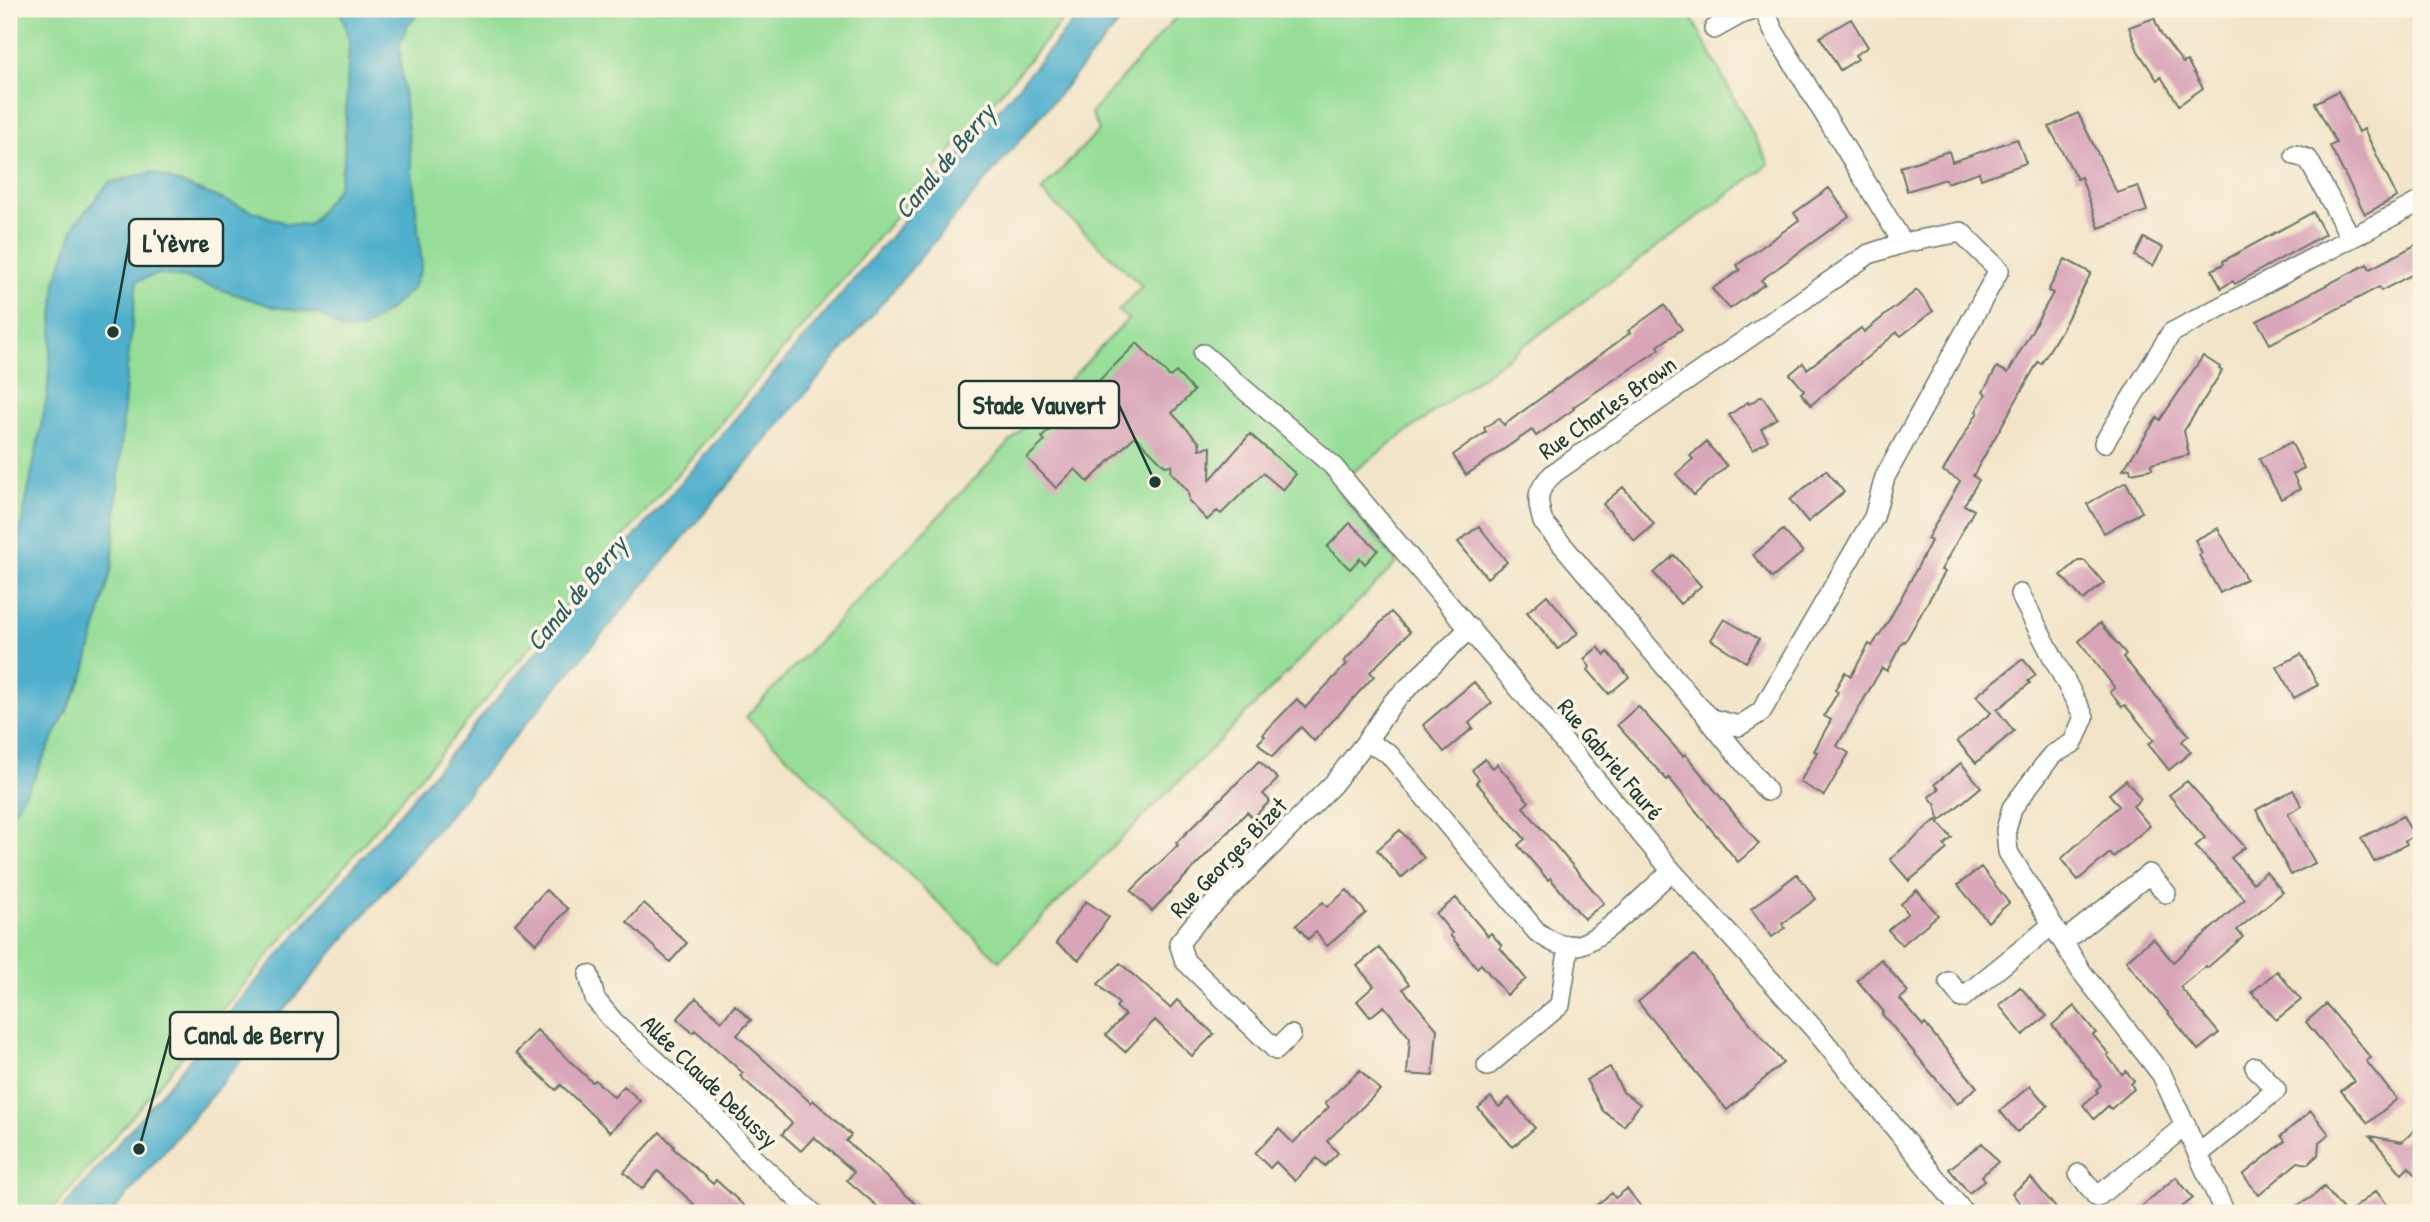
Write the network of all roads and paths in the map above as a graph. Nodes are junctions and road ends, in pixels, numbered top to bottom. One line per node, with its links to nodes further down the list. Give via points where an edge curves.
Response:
1 (1758, 9): 3 (street)
2 (1764, 9): 7 (street)
3 (1714, 29)
4 (2295, 155): 6 (street, via 2308,159)
5 (2421, 201): 6 (street)
6 (2351, 238): 9 (street, via 2171,333)
7 (1903, 243): 12 (street, Rue Charles Brown, via 1961,232 1999,270 1885,477 1874,517 1761,712 1739,726 1712,719); 12 (street, Rue Charles Brown, via 1869,254 1542,485 1537,503 1543,522)
8 (1203, 354): 11 (street, Rue Gabriel Fauré, via 1332,465)
9 (2104, 443)
10 (2020, 594): 17 (street, via 2084,717 2073,743 2052,755 2012,808 2006,825 2010,856)
11 (1469, 628): 13 (street, Rue Georges Bizet, via 1393,702); 15 (street, Rue Gabriel Fauré)
12 (1699, 707): 14 (street, Rue Charles Brown)
13 (1366, 741): 19 (street, via 1388,753 1537,932 1554,944); 22 (street, Rue Georges Bizet, via 1333,784 1179,943 1185,961 1276,1050)
14 (1767, 791)
15 (1672, 871): 19 (street, via 1595,939); 29 (street, Rue Gabriel Fauré, via 1815,1030)
16 (2166, 893): 18 (street, via 2149,874)
17 (2052, 925): 18 (street); 21 (street, via 1962,998)
18 (2063, 942): 25 (street, via 2162,1075)
19 (1569, 945): 23 (street, via 1560,1005)
20 (589, 975): 28 (street, Allée Claude Debussy, via 595,999 614,1022)
21 (1949, 982)
22 (1292, 1035)
23 (1487, 1066)
24 (2255, 1067): 26 (street, via 2276,1090)
25 (2186, 1125): 26 (street); 27 (street, via 2097,1197)
26 (2199, 1154): 30 (street)
27 (2079, 1174)
28 (813, 1213)
29 (1964, 1213)
30 (2225, 1213)

